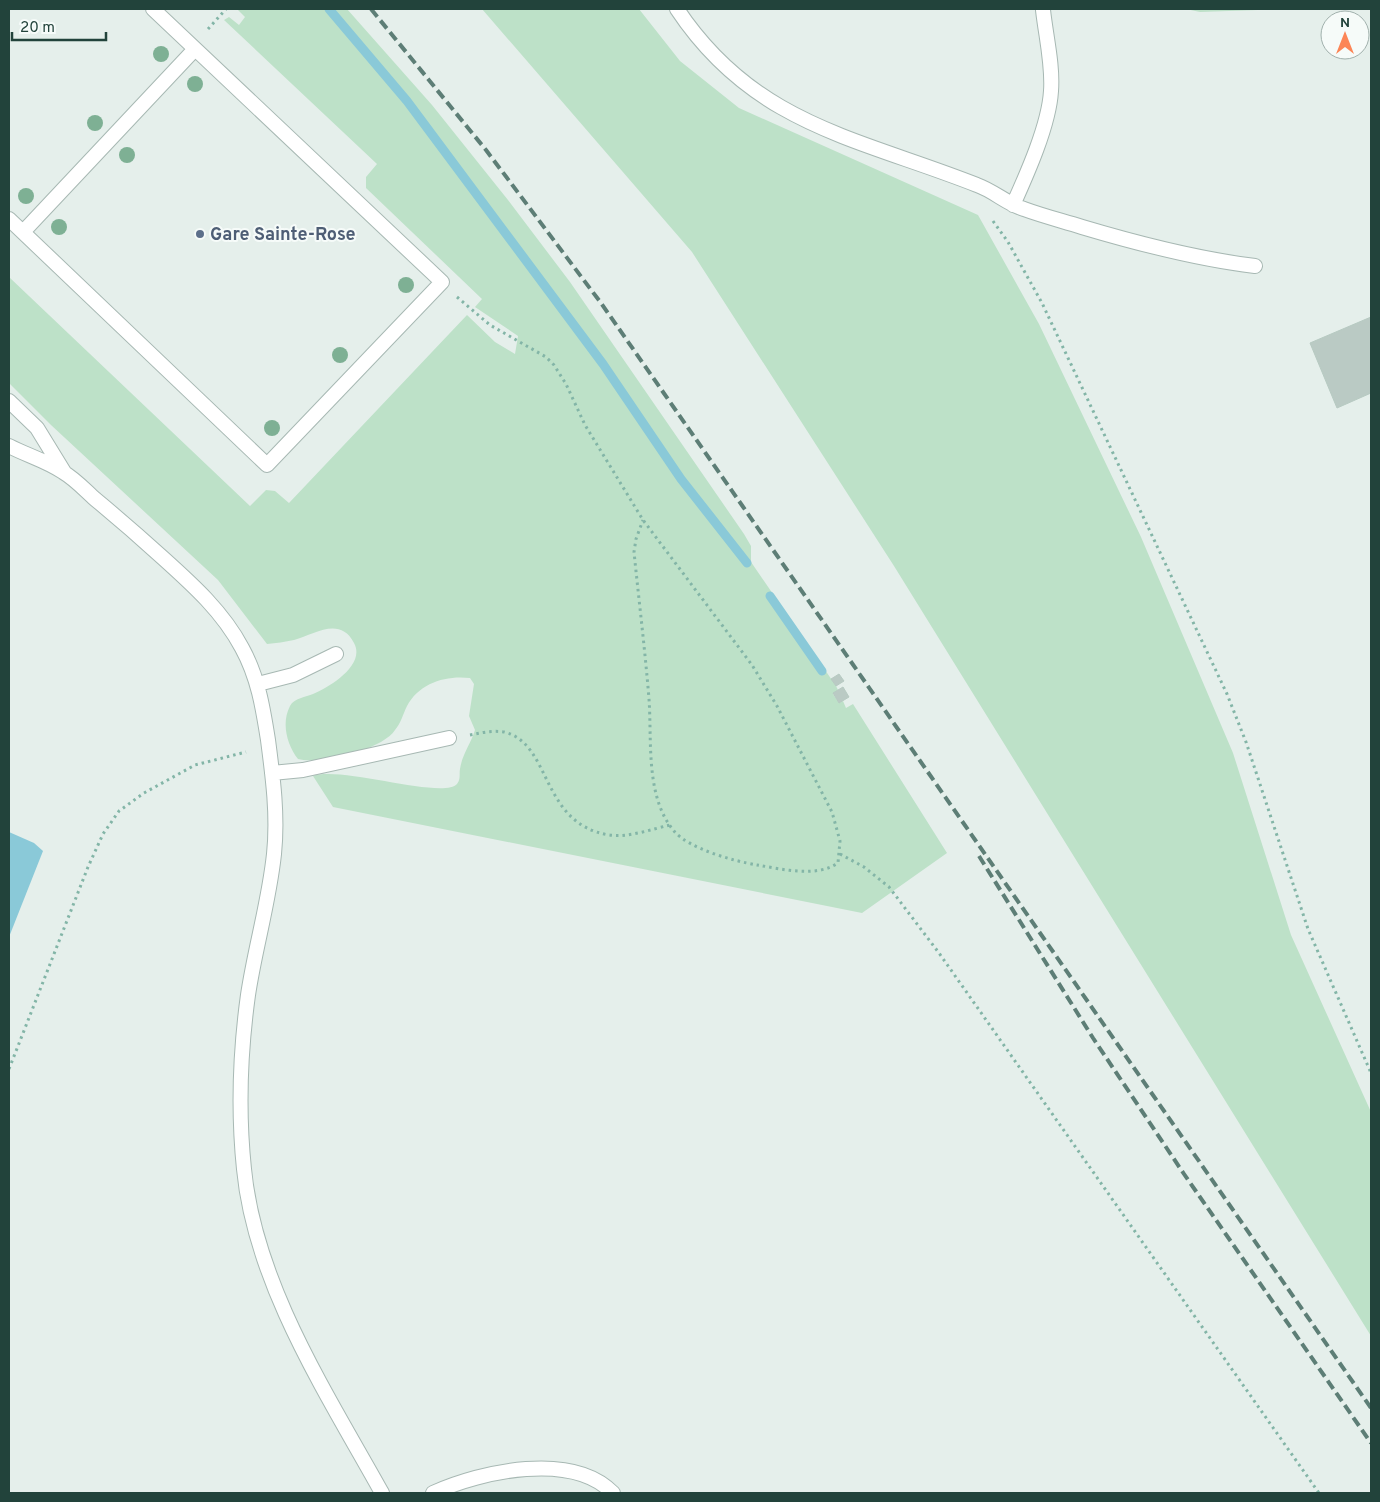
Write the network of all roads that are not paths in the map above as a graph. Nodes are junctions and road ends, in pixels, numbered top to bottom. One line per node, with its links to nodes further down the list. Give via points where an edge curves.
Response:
1 (153, 9): 4 (lane)
2 (677, 9): 5 (lane, via 710,51 735,75 796,117 860,144 977,185)
3 (1043, 10): 5 (lane, via 1051,73 1048,113)
4 (195, 49): 7 (lane); 7 (lane, via 442,282 268,465)
5 (1013, 205): 8 (lane, via 1136,242 1196,257)
6 (9, 219): 7 (lane)
7 (22, 232)
8 (1255, 266)
9 (9, 401): 11 (lane, via 37,428)
10 (9, 446): 11 (lane)
11 (64, 472): 13 (lane, via 198,590 223,618 243,648)
12 (336, 654): 13 (lane, via 293,675)
13 (258, 684): 15 (lane)
14 (449, 738): 15 (lane, via 367,758)
15 (272, 773): 16 (lane, via 276,813 274,854 248,994 241,1066 244,1172 251,1215 265,1261 288,1316 321,1385)
16 (382, 1493)
17 (433, 1493): 18 (lane, via 500,1473 548,1469 578,1472 604,1483)
18 (613, 1493)

